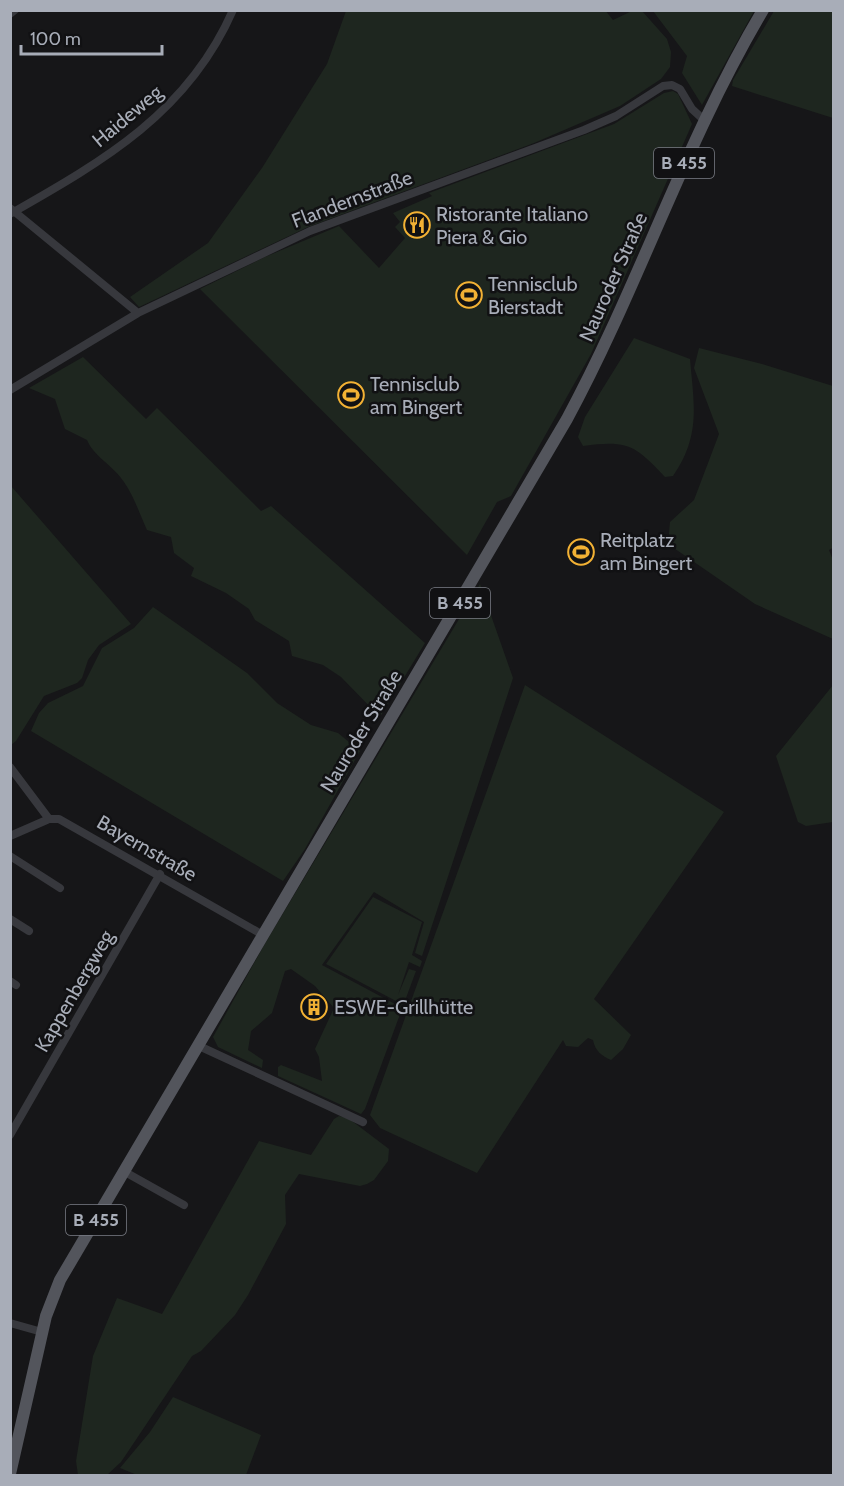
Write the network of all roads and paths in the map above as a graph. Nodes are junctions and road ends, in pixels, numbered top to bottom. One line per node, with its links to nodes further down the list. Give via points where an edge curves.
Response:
1 (15, 10): 4 (street)
2 (233, 10): 6 (street, Haideweg, via 202,66 168,108 112,154)
3 (762, 10): 5 (main road, Nauroder Straße / B 455)
4 (10, 14)
5 (704, 120): 7 (street, Flandernstraße, via 692,110 680,89 663,86 616,116 310,231); 17 (main road, Nauroder Straße / B 455, via 616,321 567,419)
6 (12, 211): 7 (street)
7 (138, 313): 8 (street, Flandernstraße)
8 (10, 390)
9 (10, 767): 10 (street)
10 (50, 819): 11 (street); 13 (street, Bayernstraße, via 70,823)
11 (10, 837)
12 (10, 855): 14 (street)
13 (160, 874): 17 (street, Bayernstraße); 19 (street, Kappenbergweg)
14 (60, 888)
15 (10, 919): 16 (street)
16 (29, 931)
17 (263, 935): 18 (main road, Nauroder Straße / B 455)
18 (199, 1046): 20 (street); 22 (main road, Nauroder Straße / B 455)
19 (14, 1121): 21 (street, Kappenbergweg)
20 (363, 1122)
21 (10, 1135)
22 (125, 1172): 23 (street); 25 (main road, Nauroder Straße / B 455, via 60,1280)
23 (184, 1205)
24 (10, 1323): 25 (street)
25 (42, 1332): 26 (main road, Nauroder Straße / B 455)
26 (10, 1474)

